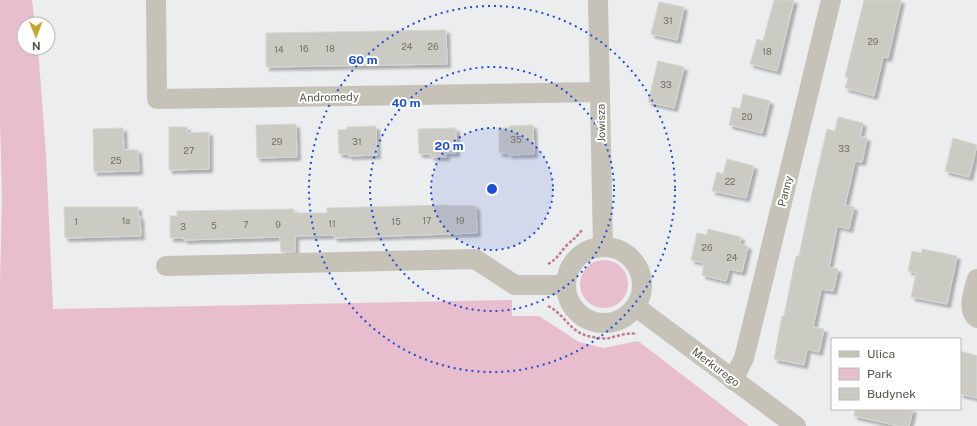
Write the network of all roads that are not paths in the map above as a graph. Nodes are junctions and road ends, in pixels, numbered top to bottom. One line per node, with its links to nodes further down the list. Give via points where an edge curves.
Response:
1 (156, 0): 4 (street, Andromedy, via 157,99)
2 (598, 0): 4 (street, Jowisza)
3 (831, 0): 11 (street, Panny, via 744,358)
4 (600, 92): 5 (street, Jowisza)
5 (603, 246): 8 (street, via 592,248 573,262 567,273); 9 (street, via 617,248 629,255 638,266 642,294)
6 (166, 266): 8 (street, via 476,259 516,285)
7 (977, 279): 10 (street, via 971,303 974,316)
8 (565, 285): 9 (street, via 567,297 573,307 582,316 593,321 617,321)
9 (636, 307): 11 (street, Merkurego)
10 (977, 318)
11 (733, 380): 12 (street, Merkurego)
12 (796, 426)

